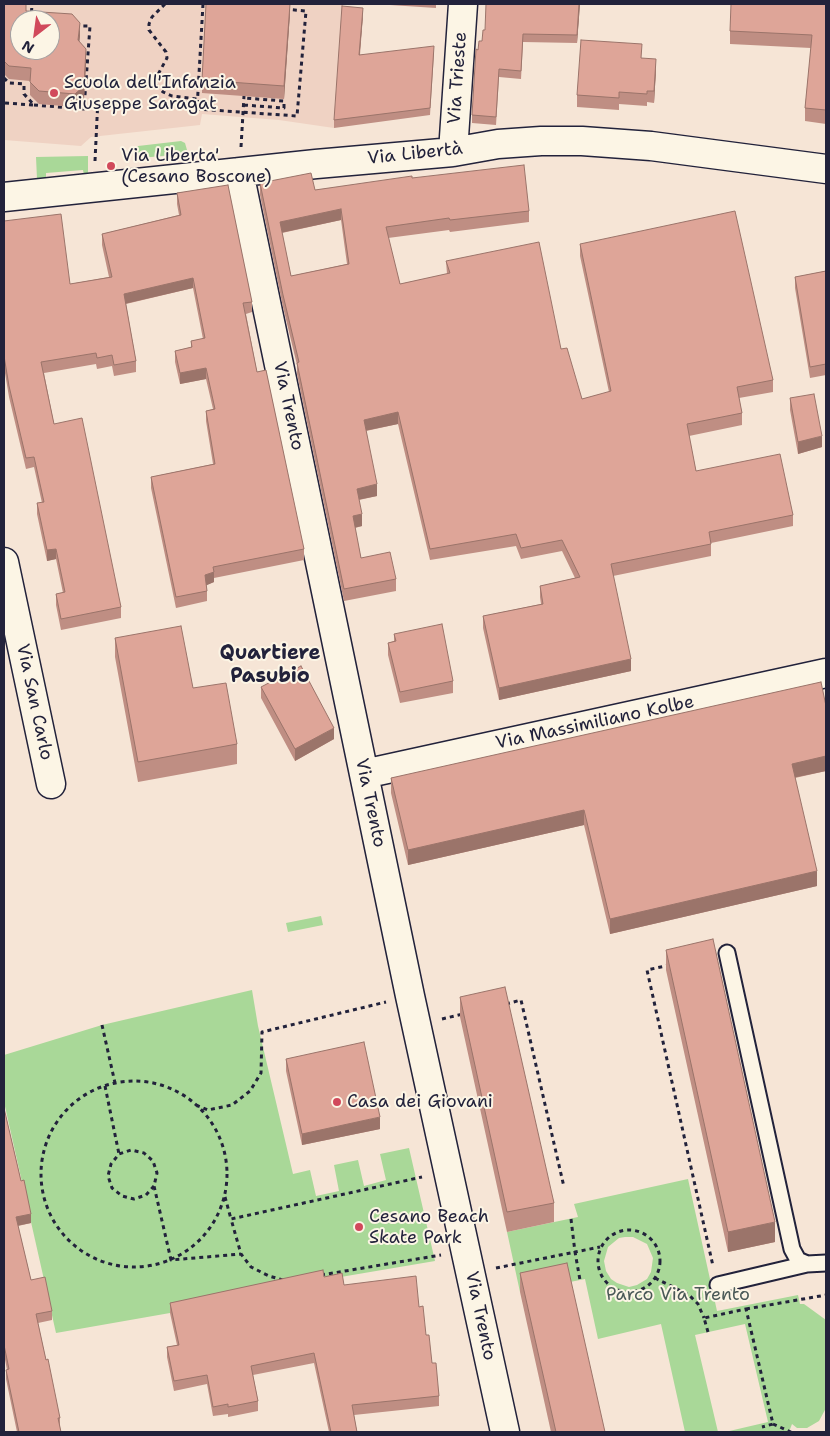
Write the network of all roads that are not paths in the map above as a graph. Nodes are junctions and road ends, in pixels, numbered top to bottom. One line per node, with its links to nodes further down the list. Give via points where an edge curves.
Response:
1 (463, 4): 2 (street, Via Trieste)
2 (453, 152): 3 (street, Via Libertà, via 498,144 582,141 661,147); 4 (street, Via Libertà)
3 (826, 169)
4 (239, 172): 5 (street, Via Libertà); 8 (street, Via Trento)
5 (4, 197)
6 (4, 562): 9 (street, Via San Carlo)
7 (826, 673): 8 (street, Via Massimiliano Kolbe)
8 (364, 774): 14 (street, Via Trento)
9 (51, 784)
10 (727, 953): 12 (lane, via 792,1249 798,1260)
11 (826, 1263): 12 (lane)
12 (807, 1264): 13 (lane)
13 (718, 1285)
14 (505, 1432)

